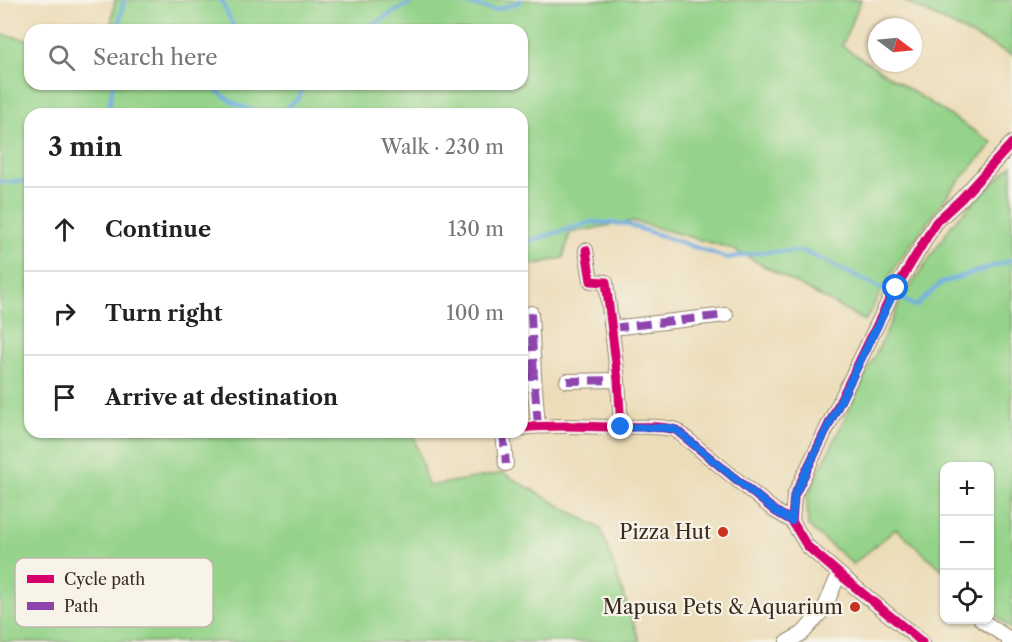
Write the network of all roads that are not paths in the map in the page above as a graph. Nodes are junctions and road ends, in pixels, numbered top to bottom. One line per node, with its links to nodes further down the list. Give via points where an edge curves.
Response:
1 (1012, 143): 14 (street, via 936,222 893,293 794,496)
2 (586, 250): 5 (street, via 591,281 606,282)
3 (531, 313): 6 (street)
4 (726, 315): 5 (street)
5 (612, 328): 7 (street)
6 (528, 376): 9 (street)
7 (618, 380): 8 (street); 11 (street)
8 (567, 381)
9 (538, 426): 10 (street); 11 (street)
10 (528, 427)
11 (621, 427): 14 (street, via 676,430)
12 (504, 438): 13 (street)
13 (506, 464)
14 (792, 521): 15 (street, via 807,546)
15 (839, 574): 17 (street, via 824,609 803,633); 18 (street)
16 (987, 624): 19 (street)
17 (787, 642)
18 (922, 642)
19 (1010, 642)

